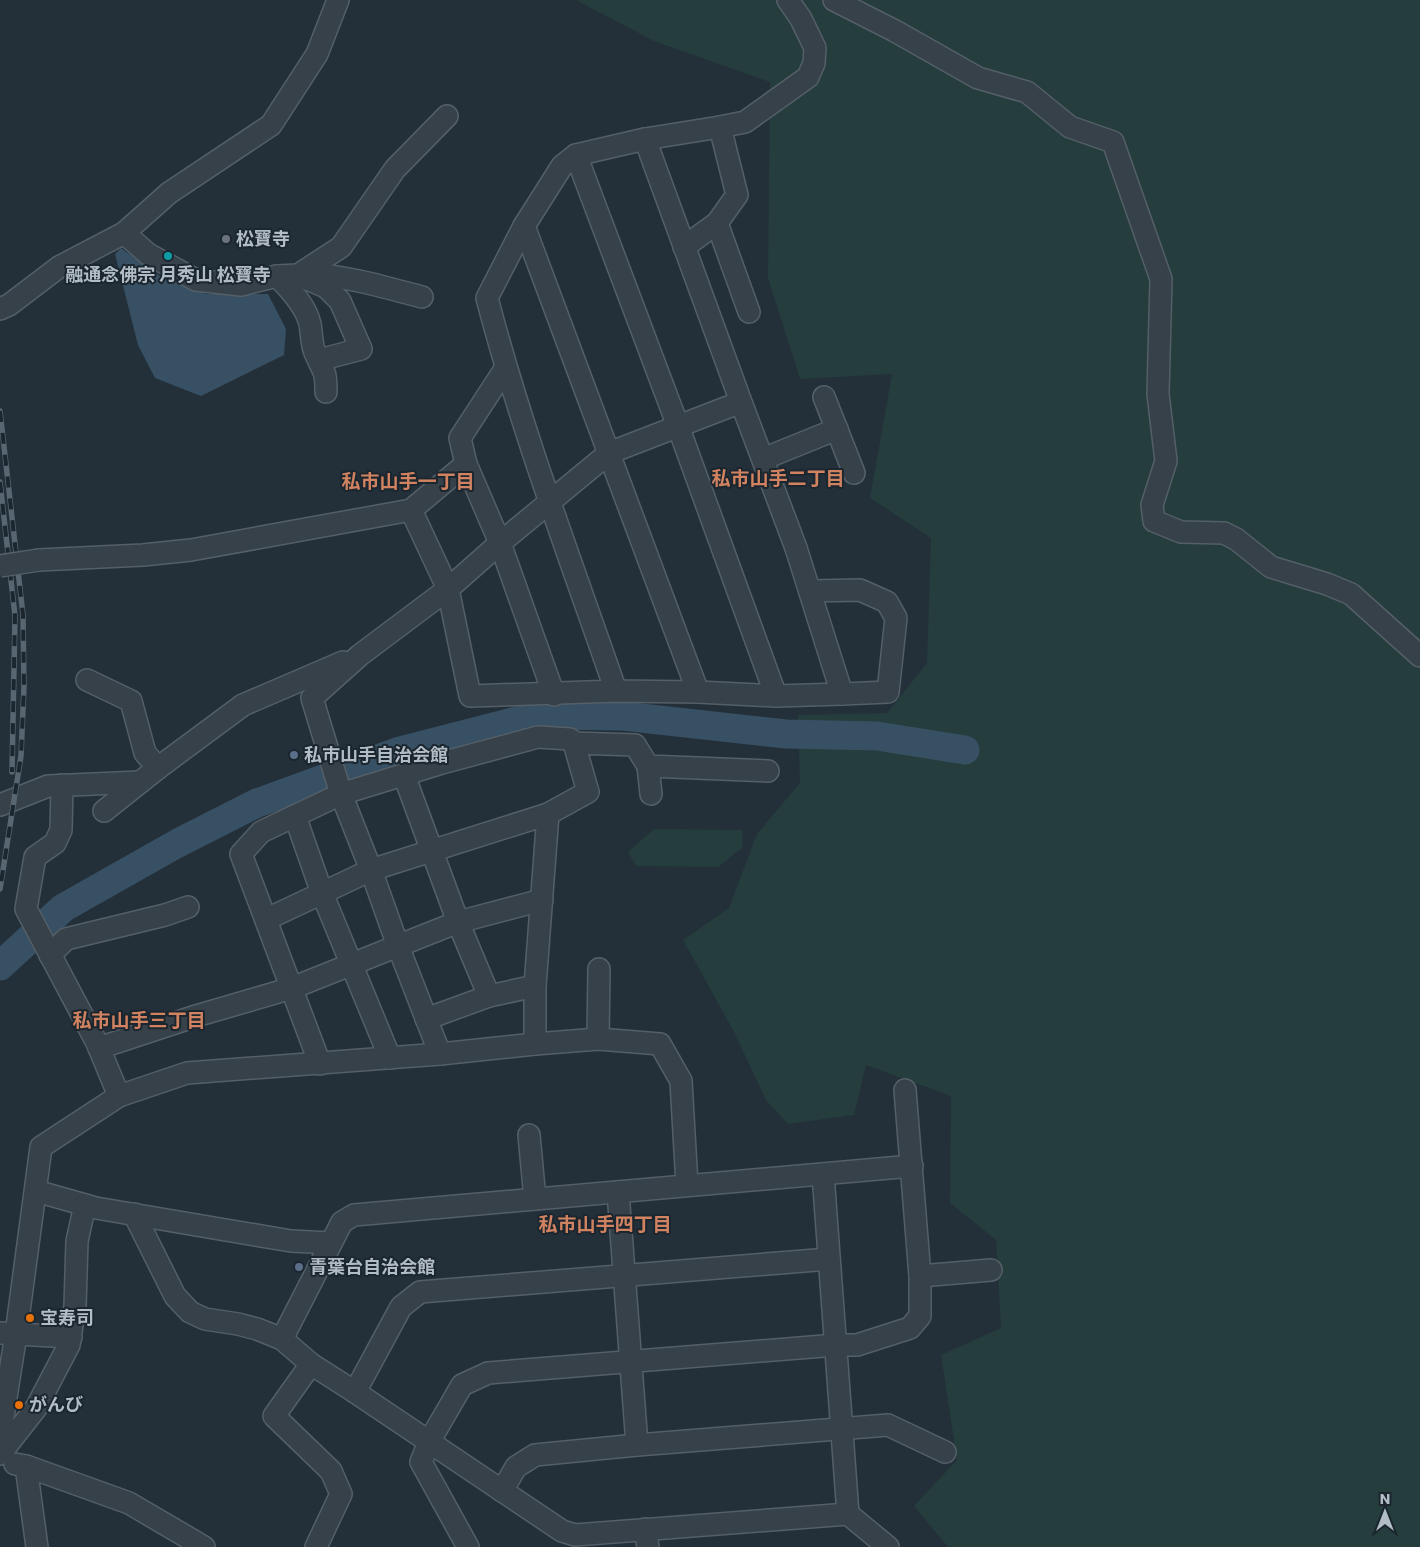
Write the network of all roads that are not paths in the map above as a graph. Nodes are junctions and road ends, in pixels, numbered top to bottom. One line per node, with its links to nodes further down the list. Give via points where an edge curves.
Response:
1 (338, 0): 10 (street, via 317,54 271,125 169,193)
2 (788, 0): 5 (street, via 814,48 814,62 808,77 745,122)
3 (834, 0): 35 (street, via 978,78 1028,92 1070,127 1113,142 1161,279 1158,394 1166,461 1152,505 1154,521 1181,532 1224,533 1271,567 1350,594)
4 (448, 116): 12 (street, via 395,169 341,247)
5 (720, 127): 6 (street); 8 (street, via 737,195)
6 (645, 139): 7 (street); 11 (street)
7 (576, 155): 9 (street, via 562,166); 22 (street)
8 (717, 223): 11 (street); 16 (street)
9 (524, 226): 18 (street, via 487,298); 24 (street)
10 (124, 233): 13 (street, via 148,254 196,280 241,284); 15 (street, via 59,267)
11 (684, 247): 21 (street)
12 (299, 274): 13 (street); 14 (street, via 334,276); 17 (street, via 326,287 340,302 361,349)
13 (277, 276): 17 (street, via 291,290 309,318 315,354)
14 (422, 297)
15 (4, 307)
16 (749, 312)
17 (319, 360): 19 (street, via 326,377)
18 (505, 369): 26 (street, via 460,438); 28 (street)
19 (326, 392)
20 (824, 397): 23 (street)
21 (741, 402): 22 (street); 25 (street)
22 (678, 426): 24 (street); 41 (street)
23 (837, 430): 25 (street); 27 (street)
24 (609, 453): 28 (street); 38 (street)
25 (763, 459): 33 (street)
26 (466, 464): 29 (street); 30 (street)
27 (854, 472)
28 (550, 502): 30 (street); 37 (street)
29 (411, 510): 31 (street, bridge, via 192,550 39,560); 32 (street)
30 (500, 543): 32 (street); 40 (street)
31 (0, 566)
32 (448, 588): 34 (street); 40 (street, via 470,696)
33 (810, 591): 39 (street); 39 (street, via 860,590 887,602 896,618 888,692)
34 (360, 655): 44 (street, via 242,705); 49 (street, via 312,698)
35 (1420, 656)
36 (87, 680): 44 (street, via 131,701 145,753)
37 (616, 691): 38 (street); 40 (street)
38 (698, 692): 41 (street)
39 (842, 694): 41 (street)
40 (554, 695)
41 (776, 696)
42 (574, 743): 43 (street, via 636,745); 46 (street, via 538,737); 53 (street, via 588,792)
43 (648, 766): 45 (street); 50 (street)
44 (158, 768): 47 (street)
45 (768, 771)
46 (404, 775): 49 (street); 55 (street)
47 (140, 782): 48 (street); 52 (street)
48 (62, 785): 51 (street, via 48,786); 63 (street, via 62,830 55,843 35,857 26,909)
49 (341, 794): 54 (street); 56 (street)
50 (651, 794)
51 (0, 805)
52 (104, 811)
53 (548, 814): 55 (street); 58 (street)
54 (295, 816): 57 (street); 60 (street, via 261,832 242,854)
55 (431, 850): 56 (street); 61 (street)
56 (371, 870): 57 (street); 62 (street)
57 (322, 893): 60 (street); 64 (street)
58 (542, 900): 61 (street); 66 (street)
59 (188, 907): 63 (street, via 66,938)
60 (267, 919): 67 (street)
61 (458, 922): 62 (street); 68 (street)
62 (398, 946): 64 (street); 69 (street)
63 (49, 953): 72 (street)
64 (351, 965): 67 (street); 74 (street)
65 (599, 969): 70 (street)
66 (535, 986): 68 (street); 71 (street)
67 (292, 988): 72 (street); 75 (street)
68 (489, 996): 69 (street)
69 (426, 1019): 73 (street)
70 (598, 1039): 71 (street); 81 (street, via 660,1044 681,1081)
71 (535, 1044): 73 (street)
72 (99, 1048): 77 (street)
73 (440, 1054): 74 (street)
74 (390, 1058): 75 (street)
75 (320, 1064): 77 (street, via 187,1073)
76 (905, 1090): 79 (street)
77 (119, 1096): 82 (street, via 41,1147)
78 (529, 1135): 84 (street)
79 (912, 1166): 80 (street); 91 (street)
80 (823, 1174): 81 (street); 88 (street)
81 (687, 1185): 83 (street)
82 (36, 1190): 85 (street); 92 (street)
83 (618, 1192): 84 (street); 90 (street)
84 (535, 1199): 87 (street, via 354,1215 342,1222)
85 (85, 1205): 86 (street); 93 (street, via 77,1241 75,1306)
86 (134, 1214): 87 (street, via 291,1241); 94 (street, via 175,1296 190,1312 205,1319 257,1329)
87 (330, 1243): 94 (street)
88 (829, 1259): 90 (street); 95 (street)
89 (991, 1270): 91 (street)
90 (624, 1276): 96 (street); 98 (street, via 420,1292 401,1307)
91 (920, 1276): 95 (street, via 920,1316 910,1328 857,1345)
92 (8, 1334): 93 (street); 100 (street)
93 (70, 1337): 104 (street, via 69,1345 36,1408)
94 (282, 1339): 97 (street)
95 (836, 1345): 96 (street); 99 (street)
96 (629, 1361): 101 (street, via 488,1373 462,1385); 102 (street)
97 (311, 1364): 98 (street); 112 (street, via 274,1416 331,1471 341,1494)
98 (355, 1392): 101 (street)
99 (842, 1428): 102 (street); 103 (street, via 888,1425); 108 (street)
100 (0, 1436)
101 (429, 1442): 107 (street); 113 (street, via 421,1462)
102 (637, 1445): 107 (street, via 535,1455 516,1467)
103 (944, 1452)
104 (0, 1454)
105 (0, 1460): 106 (street)
106 (26, 1466): 110 (street, via 129,1503); 111 (street)
107 (502, 1491): 109 (street, via 562,1531 575,1535)
108 (848, 1514): 109 (street); 114 (street)
109 (646, 1538)
110 (198, 1546)
111 (37, 1547)
112 (316, 1547)
113 (468, 1547)
114 (888, 1547)

